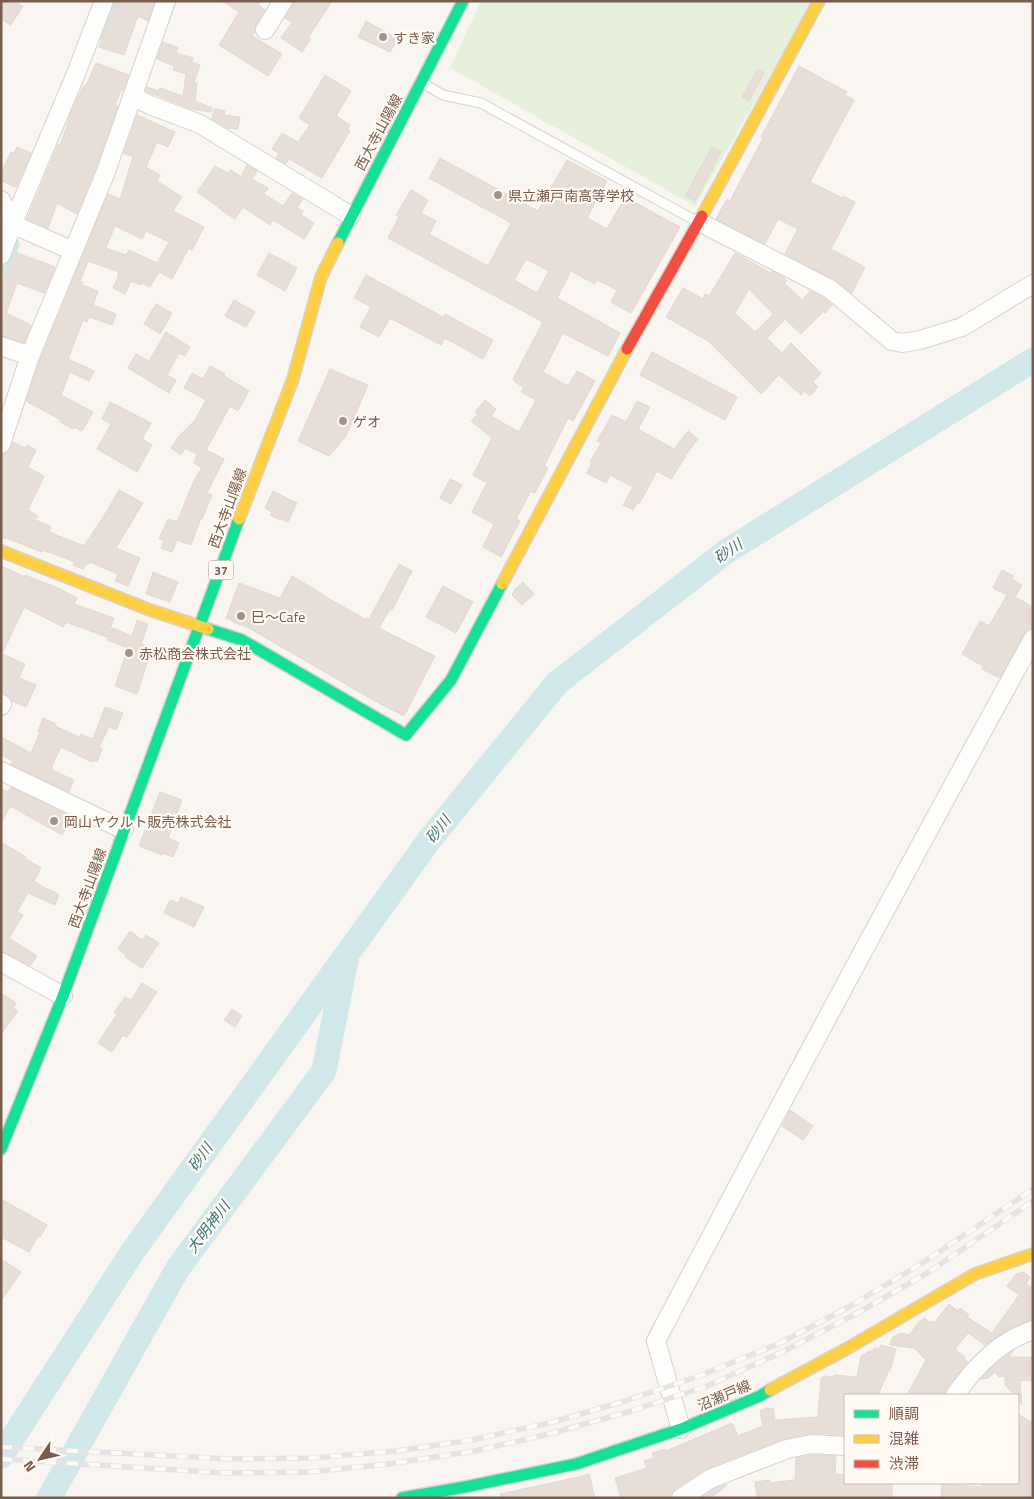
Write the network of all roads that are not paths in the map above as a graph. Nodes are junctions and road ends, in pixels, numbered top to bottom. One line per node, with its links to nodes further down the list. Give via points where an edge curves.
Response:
1 (104, 1): 11 (street)
2 (166, 1): 8 (street)
3 (283, 1): 6 (street)
4 (463, 1): 7 (main road, 西大寺山陽線 / 37)
5 (819, 1): 12 (main road)
6 (265, 30)
7 (421, 82): 10 (main road, 西大寺山陽線 / 37); 12 (lane, via 443,95 481,103)
8 (132, 96): 10 (street, via 200,124); 13 (street)
9 (1, 200): 11 (street)
10 (351, 216): 20 (main road, 西大寺山陽線 / 37, via 320,278 293,379)
11 (13, 222): 13 (street); 14 (street)
12 (699, 222): 15 (street, via 830,289 892,341 902,343 962,327); 20 (main road, via 634,336 451,680 406,735 242,640)
13 (73, 251): 17 (street)
14 (1, 255)
15 (1033, 284)
16 (1, 346): 17 (street)
17 (30, 356): 18 (street)
18 (1, 444)
19 (1, 551): 20 (main road, via 150,610)
20 (200, 626): 23 (main road, 西大寺山陽線 / 37)
21 (1033, 639): 30 (street, via 890,899 656,1341)
22 (1, 771): 23 (street)
23 (124, 830): 25 (main road, 西大寺山陽線 / 37)
24 (1, 962): 25 (street)
25 (63, 996): 26 (main road, 西大寺山陽線 / 37)
26 (1, 1149)
27 (1033, 1254): 30 (main road, 沼瀬戸線, via 976,1274 760,1396)
28 (1033, 1330): 29 (street, via 1011,1340 984,1360)
29 (956, 1394)
30 (681, 1430): 32 (main road, 沼瀬戸線, via 576,1464)
31 (844, 1446): 33 (street, via 812,1444 787,1450 710,1479)
32 (402, 1498)
33 (681, 1498)

